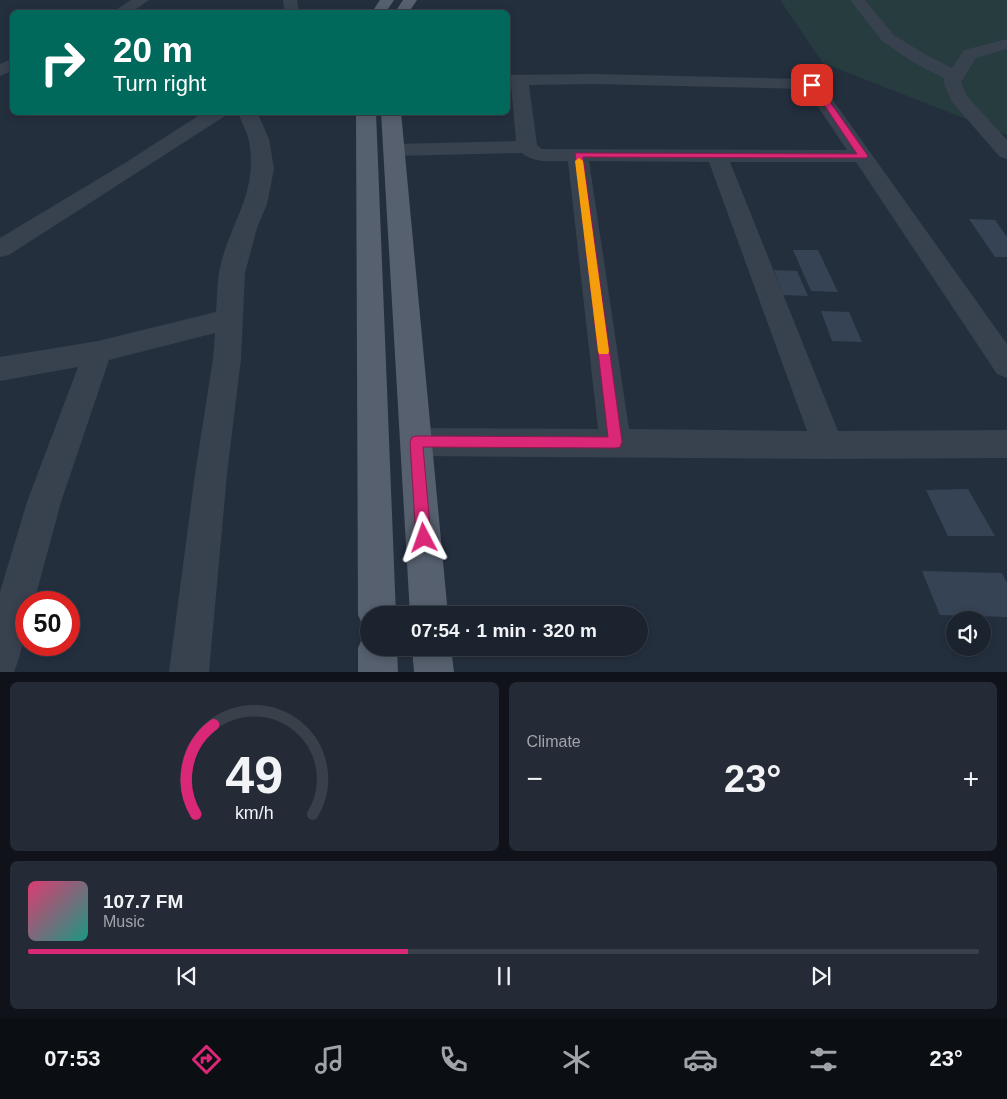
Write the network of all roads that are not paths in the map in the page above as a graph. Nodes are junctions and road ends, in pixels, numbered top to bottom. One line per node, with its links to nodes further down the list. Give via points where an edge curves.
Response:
1 (142, 0): 3 (street)
2 (857, 0): 5 (street, via 888,38)
3 (125, 10)
4 (1007, 44): 5 (street, via 970,54)
5 (954, 76): 13 (street, via 952,82 958,98)
6 (513, 80): 11 (street); 16 (street, via 809,84 818,89)
7 (213, 115): 17 (street)
8 (248, 115): 18 (street, via 259,139 263,169 256,204 232,272)
9 (366, 115): 26 (main road)
10 (391, 115): 12 (main road)
11 (527, 147): 12 (street); 14 (street, via 539,155)
12 (394, 150): 22 (main road)
13 (1007, 153)
14 (578, 154): 15 (street); 23 (street)
15 (717, 156): 16 (street); 25 (street)
16 (863, 156): 20 (street)
17 (0, 249)
18 (229, 319): 19 (street); 31 (street, via 228,358 211,474)
19 (98, 352): 21 (street); 30 (street, via 44,502)
20 (1007, 366)
21 (0, 369)
22 (416, 442): 23 (street); 27 (main road)
23 (616, 442): 25 (street)
24 (1007, 444): 25 (street)
25 (828, 445)
26 (377, 606)
27 (428, 606)
28 (378, 656): 32 (main road)
29 (433, 656): 33 (main road)
30 (0, 658)
31 (189, 672)
32 (378, 672)
33 (434, 672)

